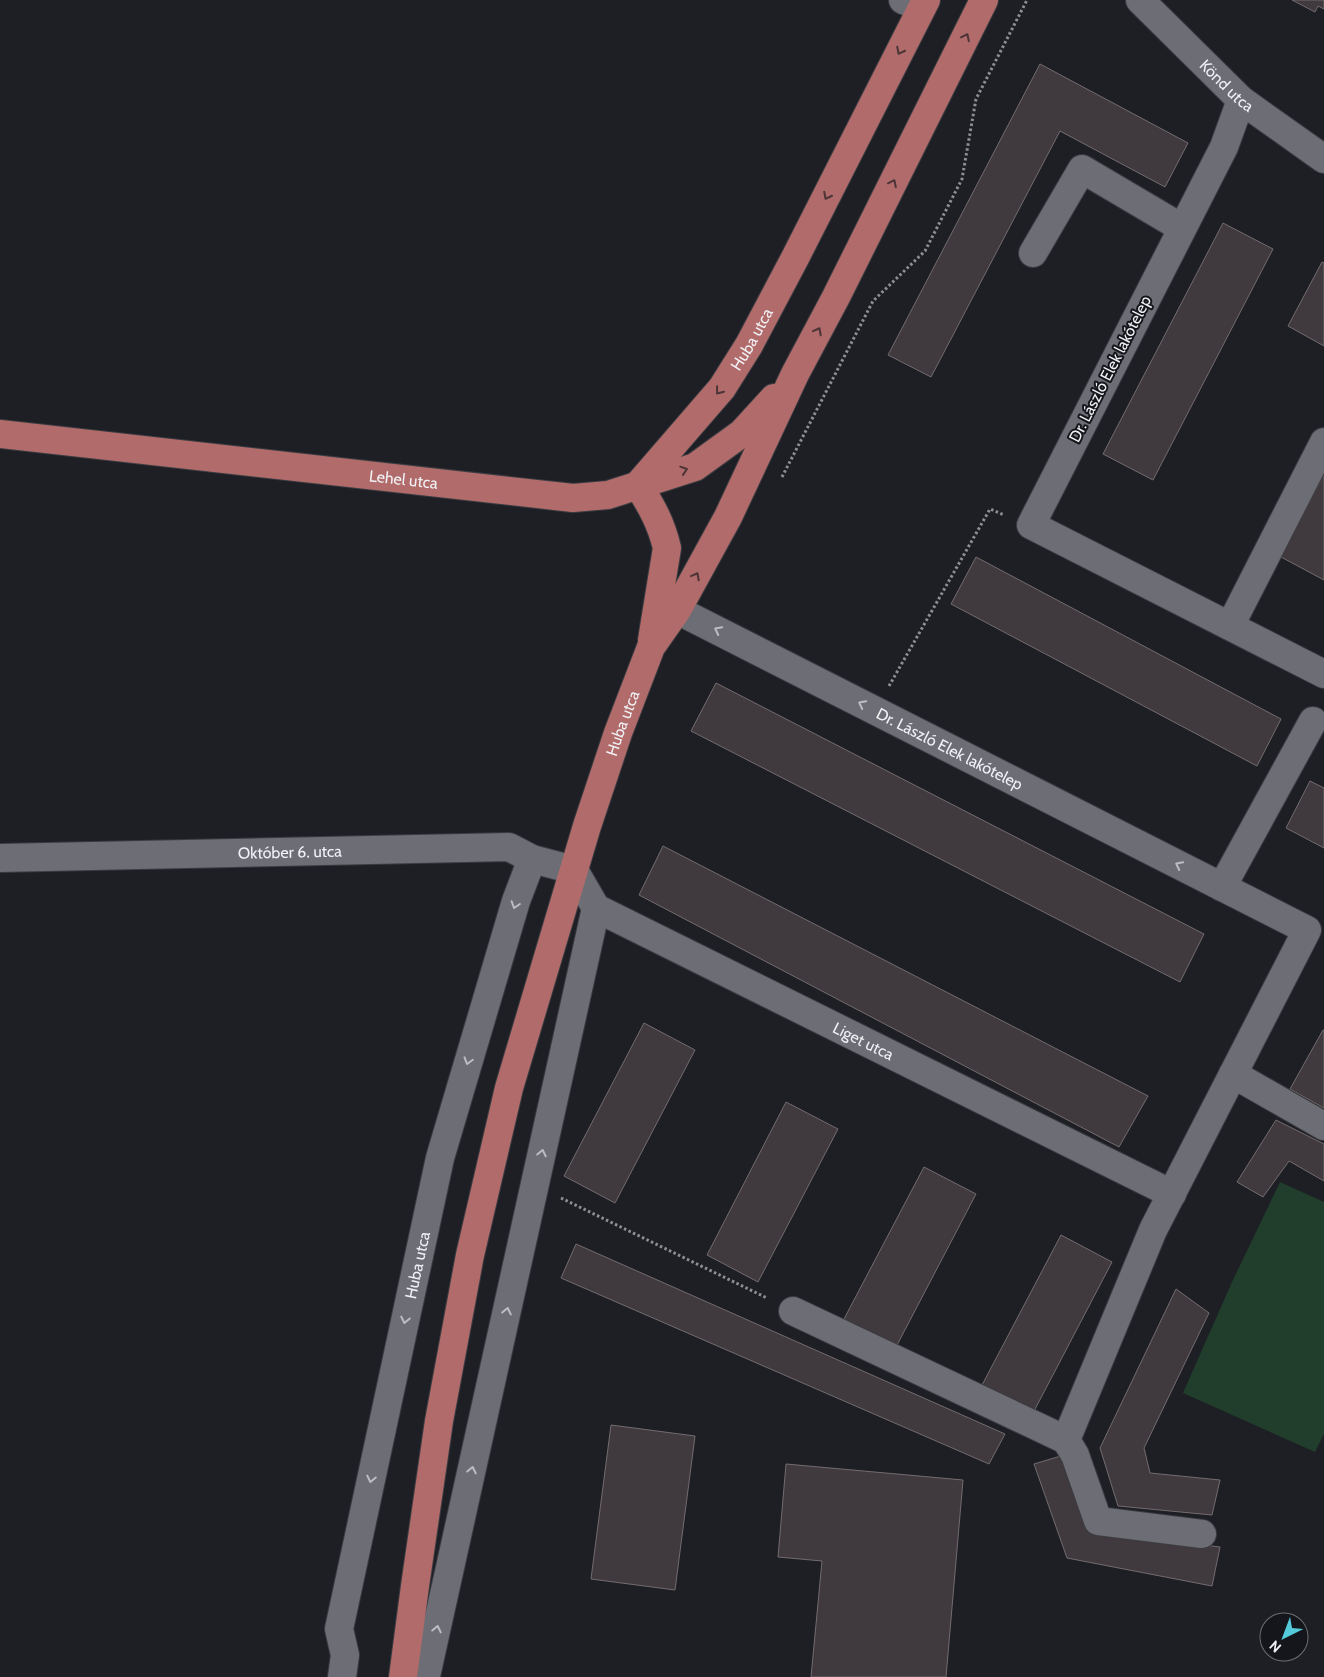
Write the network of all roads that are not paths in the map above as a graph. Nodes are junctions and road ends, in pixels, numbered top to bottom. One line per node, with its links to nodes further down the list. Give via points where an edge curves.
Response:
1 (984, 0): 8 (main road, Huba utca, one-way to 1)
2 (1140, 0): 4 (street, Könd utca)
3 (917, 2): 11 (main road, Huba utca, one-way to 11, via 749,345 722,388)
4 (1241, 100): 5 (street, Könd utca); 6 (street, Dr. László Elek lakótelep, via 1224,147)
5 (1322, 154)
6 (1182, 228): 7 (street, via 1082,170); 13 (street, Dr. László Elek lakótelep, via 1031,524)
7 (1032, 253)
8 (795, 374): 11 (main road, Huba utca, one-way to 8, via 695,467 716,453 742,433); 12 (main road, Huba utca, one-way to 8, via 728,517)
9 (0, 434): 11 (main road, Lehel utca, via 573,498 608,495)
10 (1324, 442): 13 (street)
11 (638, 485): 14 (main road, via 655,511 667,548)
12 (677, 610): 14 (main road, Huba utca); 21 (street, Dr. László Elek lakótelep, one-way to 12)
13 (1230, 626): 15 (street)
14 (651, 647): 19 (main road, Huba utca, via 618,733)
15 (1324, 674)
16 (1320, 716): 21 (street)
17 (7, 858): 18 (street, Október 6. utca, via 509,847); 20 (street)
18 (532, 859): 19 (street, Október 6. utca); 29 (street, Huba utca, one-way to 29, via 516,901 440,1158 339,1629)
19 (574, 870): 22 (street); 30 (main road, Huba utca, via 510,1088 470,1255 439,1421)
20 (0, 880)
21 (1222, 887): 23 (street, Dr. László Elek lakótelep, via 1307,930)
22 (596, 908): 25 (street, Liget utca); 31 (street, one-way to 22)
23 (1233, 1074): 24 (street); 25 (street)
24 (1324, 1126)
25 (1172, 1194): 27 (street, via 1153,1230)
26 (793, 1311): 27 (street)
27 (1066, 1440): 28 (street, via 1075,1455 1098,1521)
28 (1202, 1534)
29 (348, 1669)
30 (403, 1677)
31 (425, 1677)

